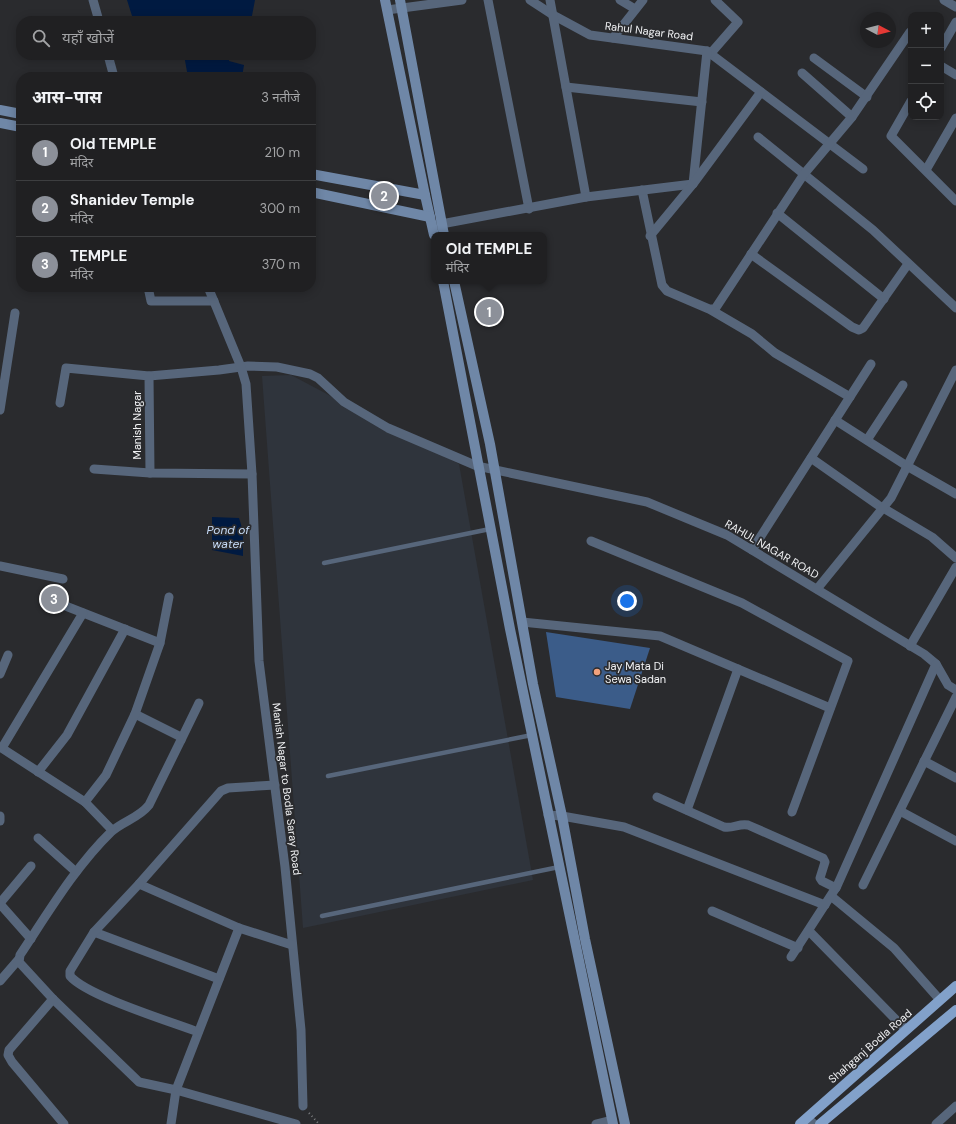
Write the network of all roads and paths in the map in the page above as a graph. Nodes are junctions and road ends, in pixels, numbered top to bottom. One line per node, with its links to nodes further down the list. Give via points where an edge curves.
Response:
1 (93, 0): 16 (street)
2 (385, 0): 14 (main road)
3 (462, 0): 11 (street)
4 (488, 0): 51 (street)
5 (530, 0): 15 (street, Rahul Nagar Road)
6 (550, 0): 15 (street)
7 (620, 0): 13 (street)
8 (643, 0): 13 (street)
9 (715, 0): 21 (street, via 738,22)
10 (944, 0): 12 (street)
11 (401, 5): 14 (street); 53 (main road)
12 (956, 7)
13 (635, 9): 19 (street)
14 (387, 10): 48 (main road)
15 (553, 15): 19 (street, Rahul Nagar Road, via 590,35); 28 (street)
16 (98, 16)
17 (956, 22): 20 (street)
18 (908, 35): 30 (street)
19 (613, 38): 21 (street, Rahul Nagar Road)
20 (944, 43)
21 (709, 52): 29 (street); 31 (street)
22 (814, 58): 30 (street)
23 (109, 60): 25 (street)
24 (944, 68): 27 (street)
25 (113, 72)
26 (802, 73): 35 (street)
27 (956, 75)
28 (566, 87): 31 (street); 49 (street)
29 (761, 92): 40 (street); 45 (street)
30 (867, 97): 35 (street)
31 (702, 102): 45 (street)
32 (908, 106): 42 (street, via 891,136)
33 (0, 110): 34 (main road)
34 (16, 113)
35 (852, 117): 40 (street)
36 (956, 118): 42 (street)
37 (0, 123): 38 (main road)
38 (16, 126)
39 (758, 137): 43 (street)
40 (828, 144): 41 (street); 43 (street)
41 (863, 169)
42 (926, 170): 50 (street)
43 (804, 174): 52 (street); 56 (street, via 873,230)
44 (316, 175): 48 (main road)
45 (693, 184): 46 (street); 54 (street)
46 (642, 190): 49 (street); 54 (street)
47 (316, 193): 53 (main road)
48 (424, 195): 53 (main road)
49 (586, 197): 51 (street)
50 (956, 200)
51 (529, 209): 53 (street)
52 (777, 213): 55 (street); 61 (street)
53 (435, 225)
54 (650, 236): 64 (street, via 663,287)
55 (750, 254): 61 (street, via 855,329 863,328); 64 (street, via 716,308)
56 (908, 264): 61 (street); 63 (street)
57 (444, 284): 78 (main road)
58 (455, 284): 80 (main road)
59 (149, 292): 62 (street, via 151,301)
60 (210, 292): 62 (street, Manish Nagar to Bodla Saray Road)
61 (884, 299)
62 (214, 301): 68 (street, Manish Nagar to Bodla Saray Road)
63 (956, 308)
64 (711, 310): 72 (street, via 752,334 775,353)
65 (15, 313): 66 (street)
66 (4, 354): 74 (street)
67 (871, 364): 72 (street)
68 (245, 366): 70 (street, RAHUL NAGAR ROAD); 78 (street, RAHUL NAGAR ROAD, via 277,367 314,376 344,402 388,428); 83 (street, Manish Nagar to Bodla Saray Road)
69 (956, 370): 79 (street)
70 (149, 376): 73 (street, Manish Nagar, via 66,368); 82 (street, Manish Nagar)
71 (903, 385): 76 (street)
72 (850, 397): 75 (street)
73 (60, 403)
74 (0, 410)
75 (835, 420): 76 (street); 77 (street)
76 (867, 440): 79 (street)
77 (811, 458): 85 (street); 88 (street)
78 (477, 466): 80 (street, RAHUL NAGAR ROAD); 86 (main road)
79 (907, 466): 84 (street); 85 (street, via 897,488)
80 (493, 468): 88 (street, RAHUL NAGAR ROAD, via 647,502 727,535); 98 (main road)
81 (94, 469): 82 (street)
82 (150, 474): 83 (street)
83 (252, 474): 118 (street, Manish Nagar to Bodla Saray Road, via 259,661)
84 (956, 494)
85 (883, 508): 89 (street, via 932,537); 94 (street)
86 (490, 529): 90 (lane); 111 (main road)
87 (591, 541): 109 (street, via 742,603 848,661)
88 (752, 550): 94 (street, RAHUL NAGAR ROAD)
89 (956, 558)
90 (324, 563)
91 (0, 566): 93 (street)
92 (956, 567): 101 (street)
93 (63, 579)
94 (817, 589): 101 (street, RAHUL NAGAR ROAD)
95 (169, 597): 100 (street)
96 (63, 605): 97 (street)
97 (82, 613): 99 (street); 113 (street)
98 (522, 622): 104 (street, via 652,634); 126 (main road)
99 (125, 629): 100 (street); 115 (street, via 67,735)
100 (160, 642): 110 (street)
101 (910, 646): 103 (street, RAHUL NAGAR ROAD)
102 (8, 655): 105 (street)
103 (936, 664): 106 (street, RAHUL NAGAR ROAD, via 948,685); 136 (street)
104 (738, 669): 109 (street); 121 (street)
105 (0, 674)
106 (956, 690)
107 (956, 697): 114 (street)
108 (200, 703): 112 (street)
109 (830, 708): 123 (street)
110 (134, 714): 112 (street, via 181,737); 120 (street, via 106,775)
111 (532, 735): 116 (lane); 124 (main road)
112 (181, 740): 128 (street, via 149,805 143,812)
113 (1, 747): 115 (street)
114 (924, 761): 117 (street); 122 (street)
115 (38, 772): 120 (street)
116 (328, 776)
117 (956, 778)
118 (275, 785): 134 (street, via 228,788 221,791); 145 (street, Manish Nagar to Bodla Saray Road)
119 (657, 797): 121 (street)
120 (86, 802): 128 (street)
121 (687, 810): 136 (street, via 728,828 741,824 748,825 823,858 825,860 820,878)
122 (900, 811): 130 (street); 135 (street)
123 (792, 812)
124 (548, 815): 126 (street); 132 (main road)
125 (0, 816): 127 (street)
126 (562, 816): 138 (street, via 624,827); 167 (main road, via 585,939)
127 (0, 821)
128 (112, 830): 133 (street)
129 (38, 838): 133 (street)
130 (956, 841)
131 (31, 866): 137 (street)
132 (559, 867): 140 (lane); 160 (main road)
133 (76, 872): 144 (street)
134 (140, 884): 141 (street); 143 (street)
135 (863, 885)
136 (834, 892): 138 (street); 153 (street, via 894,948)
137 (0, 903): 144 (street)
138 (825, 905): 142 (street)
139 (712, 911): 146 (street)
140 (322, 916)
141 (239, 928): 145 (street); 149 (street)
142 (809, 931): 146 (street); 155 (street)
143 (94, 932): 149 (street); 156 (street, via 70,971 73,980 97,994)
144 (31, 939): 148 (street)
145 (292, 945): 158 (street, Manish Nagar to Bodla Saray Road, via 301,1030)
146 (798, 948): 147 (street)
147 (791, 957)
148 (19, 958): 150 (street); 152 (street, via 18,962)
149 (219, 979): 156 (street)
150 (0, 981)
151 (956, 986): 153 (main road, Shahganj Bodla Road)
152 (53, 999): 157 (street, via 133,1078 139,1082); 162 (street, via 9,1050 8,1055)
153 (940, 1000): 155 (main road, Shahganj Bodla Road)
154 (955, 1011): 168 (main road)
155 (906, 1030): 161 (main road, Shahganj Bodla Road)
156 (198, 1032): 157 (street)
157 (176, 1090): 163 (street); 164 (street)
158 (303, 1106): 165 (path)
159 (956, 1106): 169 (street)
160 (612, 1122): 166 (street)
161 (807, 1122)
162 (64, 1124)
163 (171, 1124)
164 (296, 1124)
165 (319, 1124)
166 (596, 1124)
167 (625, 1124)
168 (820, 1124)
169 (936, 1124)

